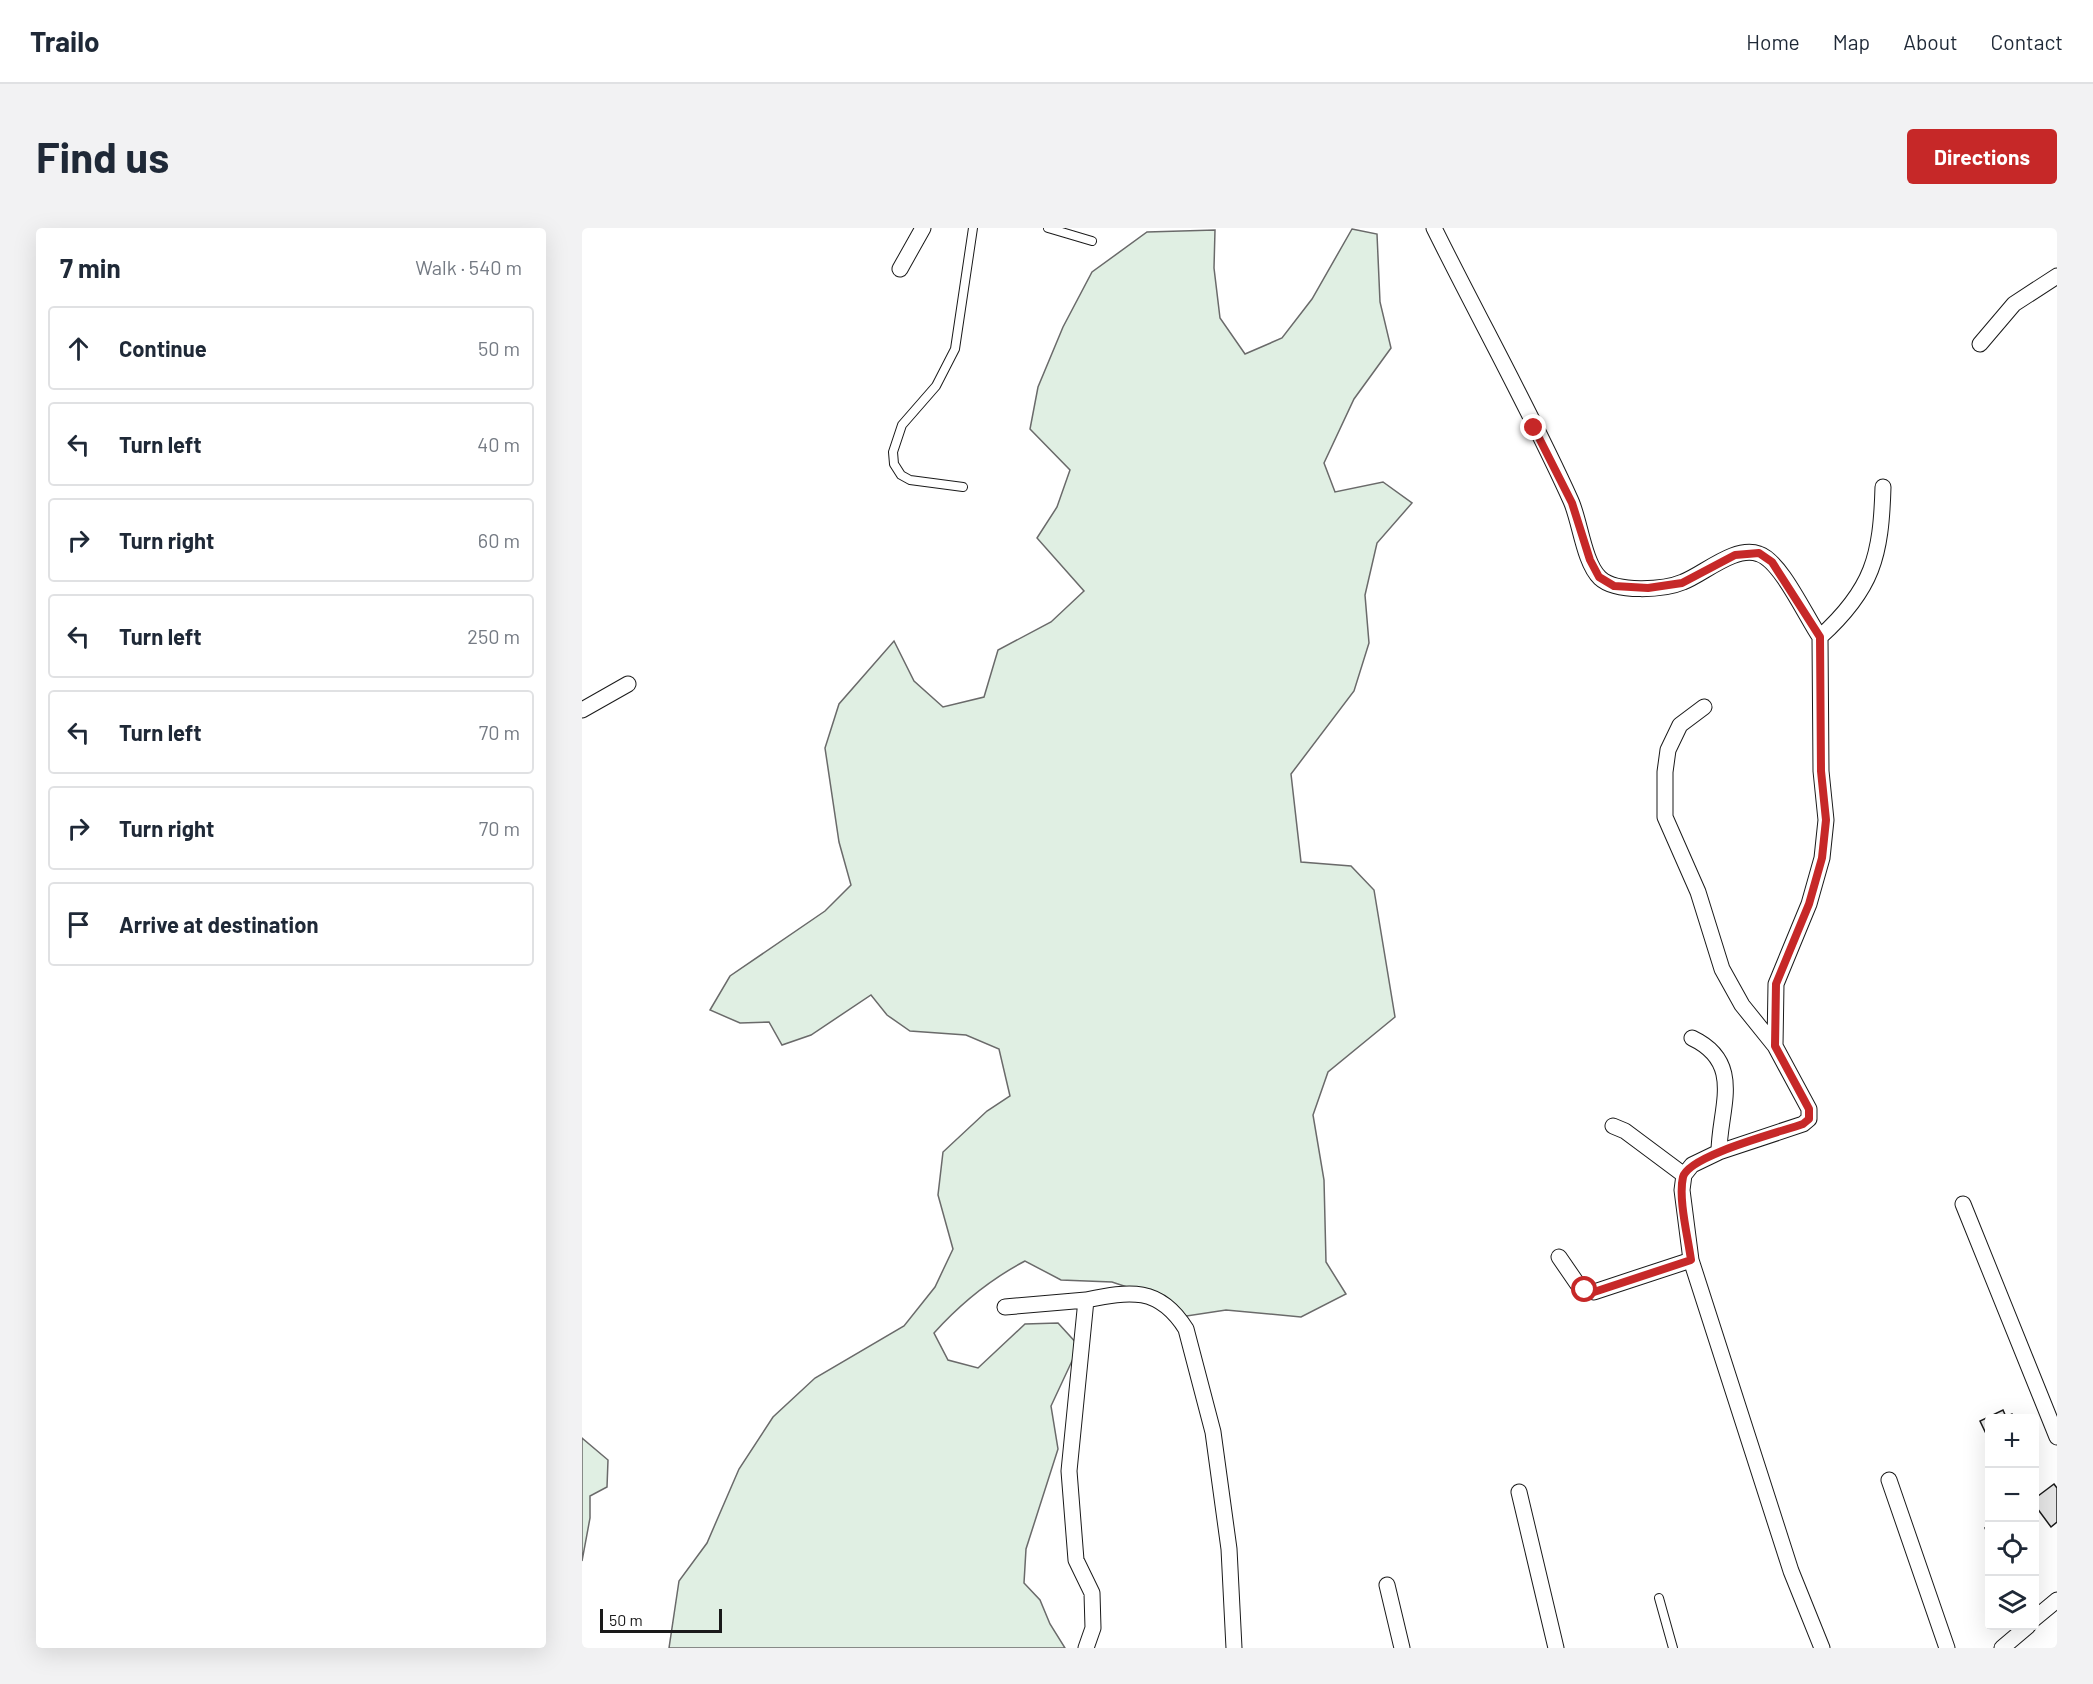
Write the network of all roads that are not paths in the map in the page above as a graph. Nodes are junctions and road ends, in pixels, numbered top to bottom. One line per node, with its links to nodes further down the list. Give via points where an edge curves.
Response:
1 (923, 228): 6 (street)
2 (973, 228): 9 (lane, via 955,349 936,386 902,425 893,452 894,464 910,480)
3 (1047, 228): 5 (lane)
4 (1434, 228): 11 (street, via 1572,503 1599,577 1614,586 1648,588 1682,583 1735,555 1759,553 1772,562)
5 (1092, 241)
6 (900, 269)
7 (2057, 276): 8 (street, via 2014,304)
8 (1980, 344)
9 (963, 487)
10 (1883, 487): 11 (street, via 1877,555 1861,592)
11 (1820, 637): 16 (street, via 1821,771 1826,820 1822,858 1809,904 1776,984)
12 (628, 684): 14 (street)
13 (1704, 706): 16 (street, via 1680,725 1668,750 1665,817 1698,892 1722,969 1735,994)
14 (582, 710)
15 (1692, 1038): 18 (street, via 1712,1051 1726,1083)
16 (1775, 1046): 18 (street, via 1809,1109 1809,1119)
17 (1613, 1126): 19 (street)
18 (1719, 1152): 19 (street, via 1692,1165)
19 (1684, 1175): 22 (street, via 1682,1190)
20 (1963, 1204): 25 (street)
21 (1559, 1257): 22 (street, via 1581,1289 1594,1292)
22 (1691, 1260): 38 (street, via 1791,1571)
23 (1086, 1300): 24 (street); 33 (street, via 1070,1471 1076,1560 1092,1593 1093,1628); 34 (street, via 1131,1292 1147,1294 1171,1310 1186,1329 1213,1432 1229,1550)
24 (1005, 1307)
25 (2057, 1437)
26 (1889, 1480): 39 (street)
27 (1519, 1492): 36 (street)
28 (1387, 1585): 35 (street)
29 (1659, 1598): 37 (lane)
30 (2057, 1600): 31 (street)
31 (2039, 1615)
32 (2023, 1630): 40 (street)
33 (1086, 1648)
34 (1234, 1648)
35 (1402, 1648)
36 (1556, 1648)
37 (1673, 1648)
38 (1822, 1648)
39 (1947, 1648)
40 (2003, 1648)

